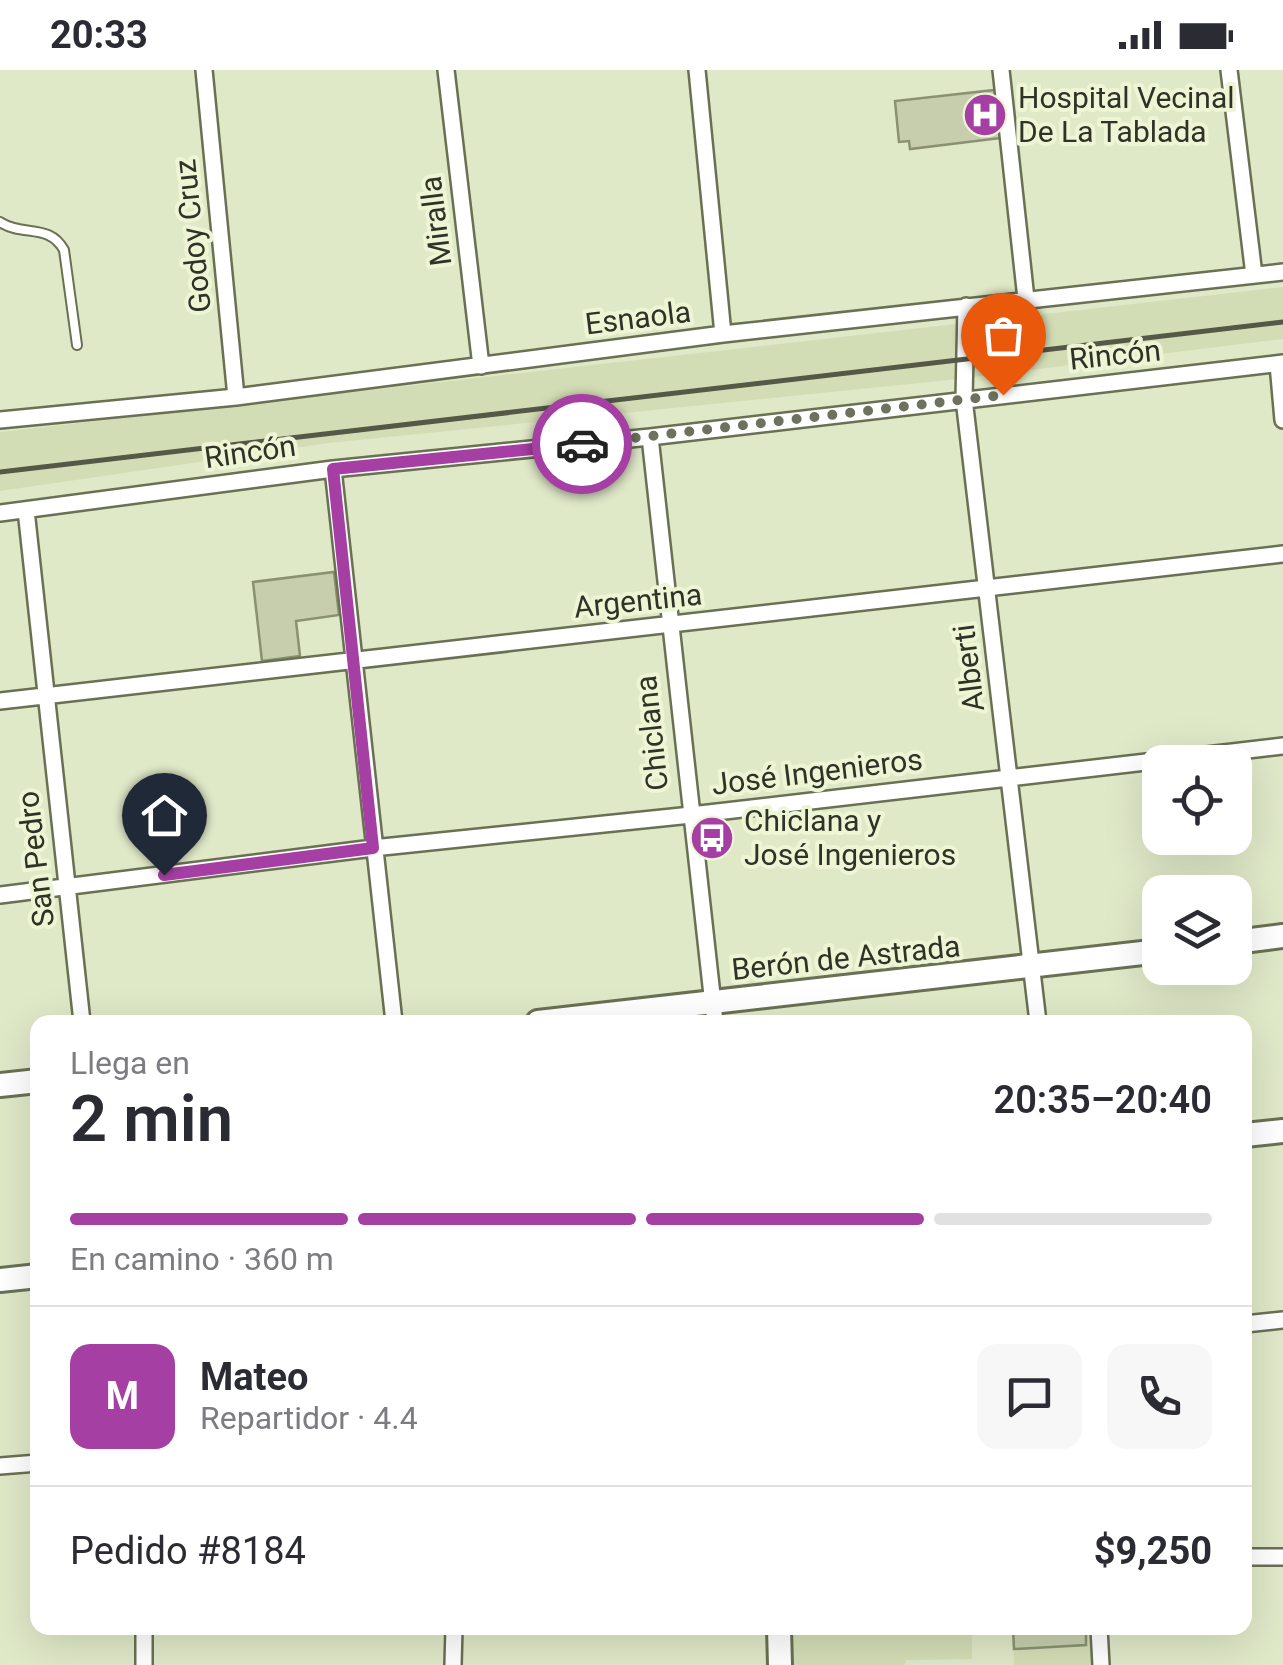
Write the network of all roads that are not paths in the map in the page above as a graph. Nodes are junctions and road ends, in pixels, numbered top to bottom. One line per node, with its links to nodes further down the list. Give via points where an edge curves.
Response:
1 (204, 70): 15 (street, Godoy Cruz)
2 (446, 70): 14 (street, Miralla)
3 (697, 70): 11 (street)
4 (1000, 70): 9 (street)
5 (1229, 70): 8 (street)
6 (0, 222): 12 (lane, via 57,237)
7 (1283, 272): 8 (street, Esnaola)
8 (1254, 276): 9 (street, Esnaola)
9 (1026, 298): 10 (street, Esnaola)
10 (966, 306): 11 (street, Esnaola); 16 (street, Alberti)
11 (723, 334): 14 (street, Esnaola)
12 (77, 345)
13 (1280, 363): 16 (street, Rincón); 18 (street)
14 (481, 366): 15 (street, Esnaola)
15 (236, 397): 17 (street, Esnaola)
16 (964, 400): 19 (street, Rincón); 24 (street, Alberti)
17 (0, 420)
18 (1283, 420)
19 (650, 438): 20 (street, Rincón); 25 (street, Chiclana)
20 (333, 469): 21 (street, Rincón); 26 (street)
21 (26, 510): 22 (street, Rincón); 27 (street, San Pedro)
22 (0, 513)
23 (1283, 554): 24 (street, Argentina)
24 (987, 588): 25 (street, Argentina); 30 (street, Alberti)
25 (670, 625): 26 (street, Argentina); 31 (street, Chiclana)
26 (352, 660): 27 (street, Argentina); 32 (street)
27 (45, 696): 28 (street, Argentina); 33 (street, San Pedro)
28 (0, 701)
29 (1283, 746): 30 (street, José Ingenieros)
30 (1010, 776): 31 (street, José Ingenieros); 38 (street, Alberti)
31 (691, 815): 32 (street, José Ingenieros); 39 (street, Chiclana)
32 (373, 848): 33 (street, José Ingenieros); 41 (street)
33 (66, 888): 34 (street, José Ingenieros); 40 (street, San Pedro)
34 (0, 896)
35 (1283, 936): 36 (street)
36 (1252, 940)
37 (1142, 953): 38 (street, Berón de Astrada)
38 (1032, 967): 39 (street, Berón de Astrada); 43 (street, Alberti)
39 (714, 1013): 42 (street, Berón de Astrada)
40 (81, 1015)
41 (393, 1015)
42 (675, 1015)
43 (1037, 1015)
44 (30, 1082): 45 (street)
45 (0, 1085)
46 (1283, 1130): 47 (street)
47 (1252, 1134)
48 (30, 1277): 49 (street)
49 (0, 1280)
50 (1283, 1320): 51 (street)
51 (1252, 1323)
52 (30, 1463): 53 (street)
53 (0, 1466)
54 (1283, 1557): 55 (street)
55 (1252, 1558)
56 (144, 1635): 60 (street)
57 (454, 1635): 61 (street)
58 (778, 1635): 62 (street)
59 (1099, 1635): 63 (street)
60 (144, 1665)
61 (453, 1665)
62 (780, 1665)
63 (1101, 1665)

